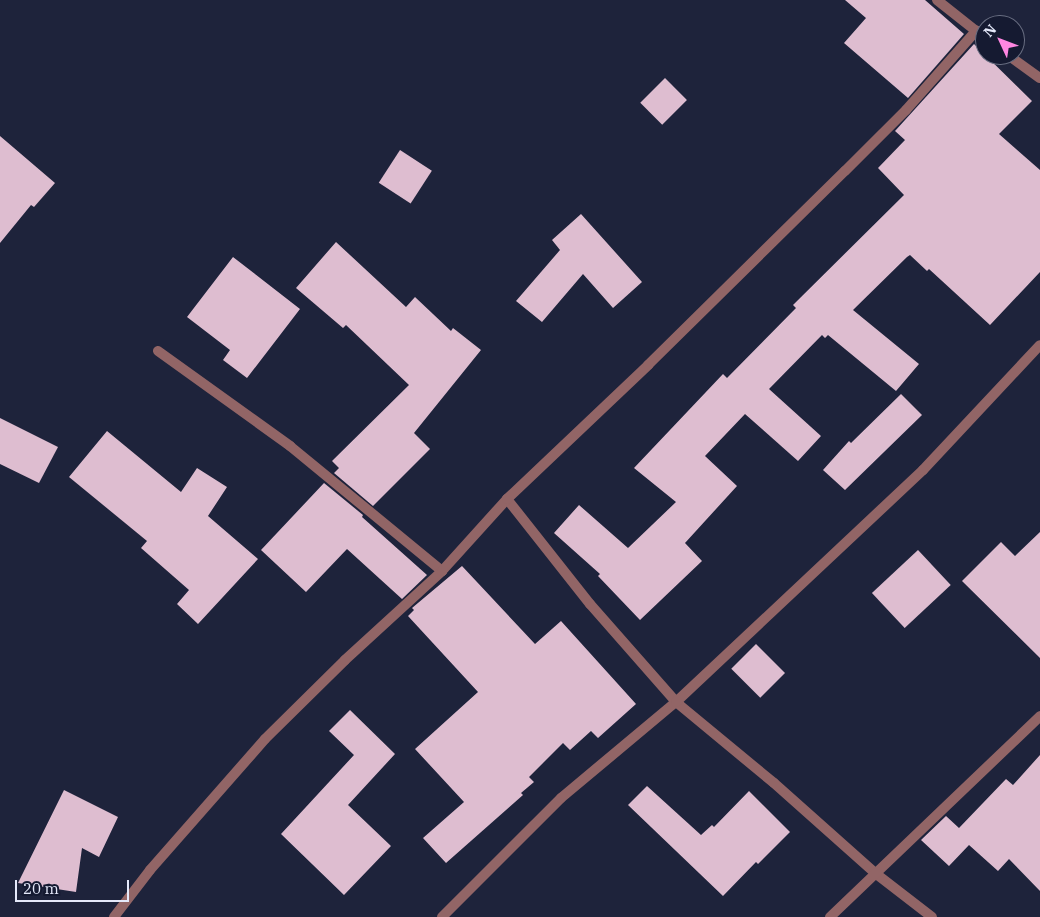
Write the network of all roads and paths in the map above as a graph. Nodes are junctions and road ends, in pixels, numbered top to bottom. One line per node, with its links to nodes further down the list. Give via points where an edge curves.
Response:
1 (937, 0): 2 (street)
2 (975, 30)
3 (975, 32): 8 (street, via 846,171)
4 (1022, 65): 5 (street)
5 (1040, 78)
6 (1040, 345): 10 (street, via 923,470)
7 (158, 351): 9 (street, via 290,446)
8 (507, 499): 9 (street); 10 (street, via 590,604)
9 (442, 571): 13 (street, via 265,739 150,870)
10 (676, 702): 12 (street); 14 (street, via 561,798)
11 (1040, 716): 12 (street)
12 (875, 873): 15 (street); 16 (street)
13 (114, 917)
14 (442, 917)
15 (830, 917)
16 (932, 917)

